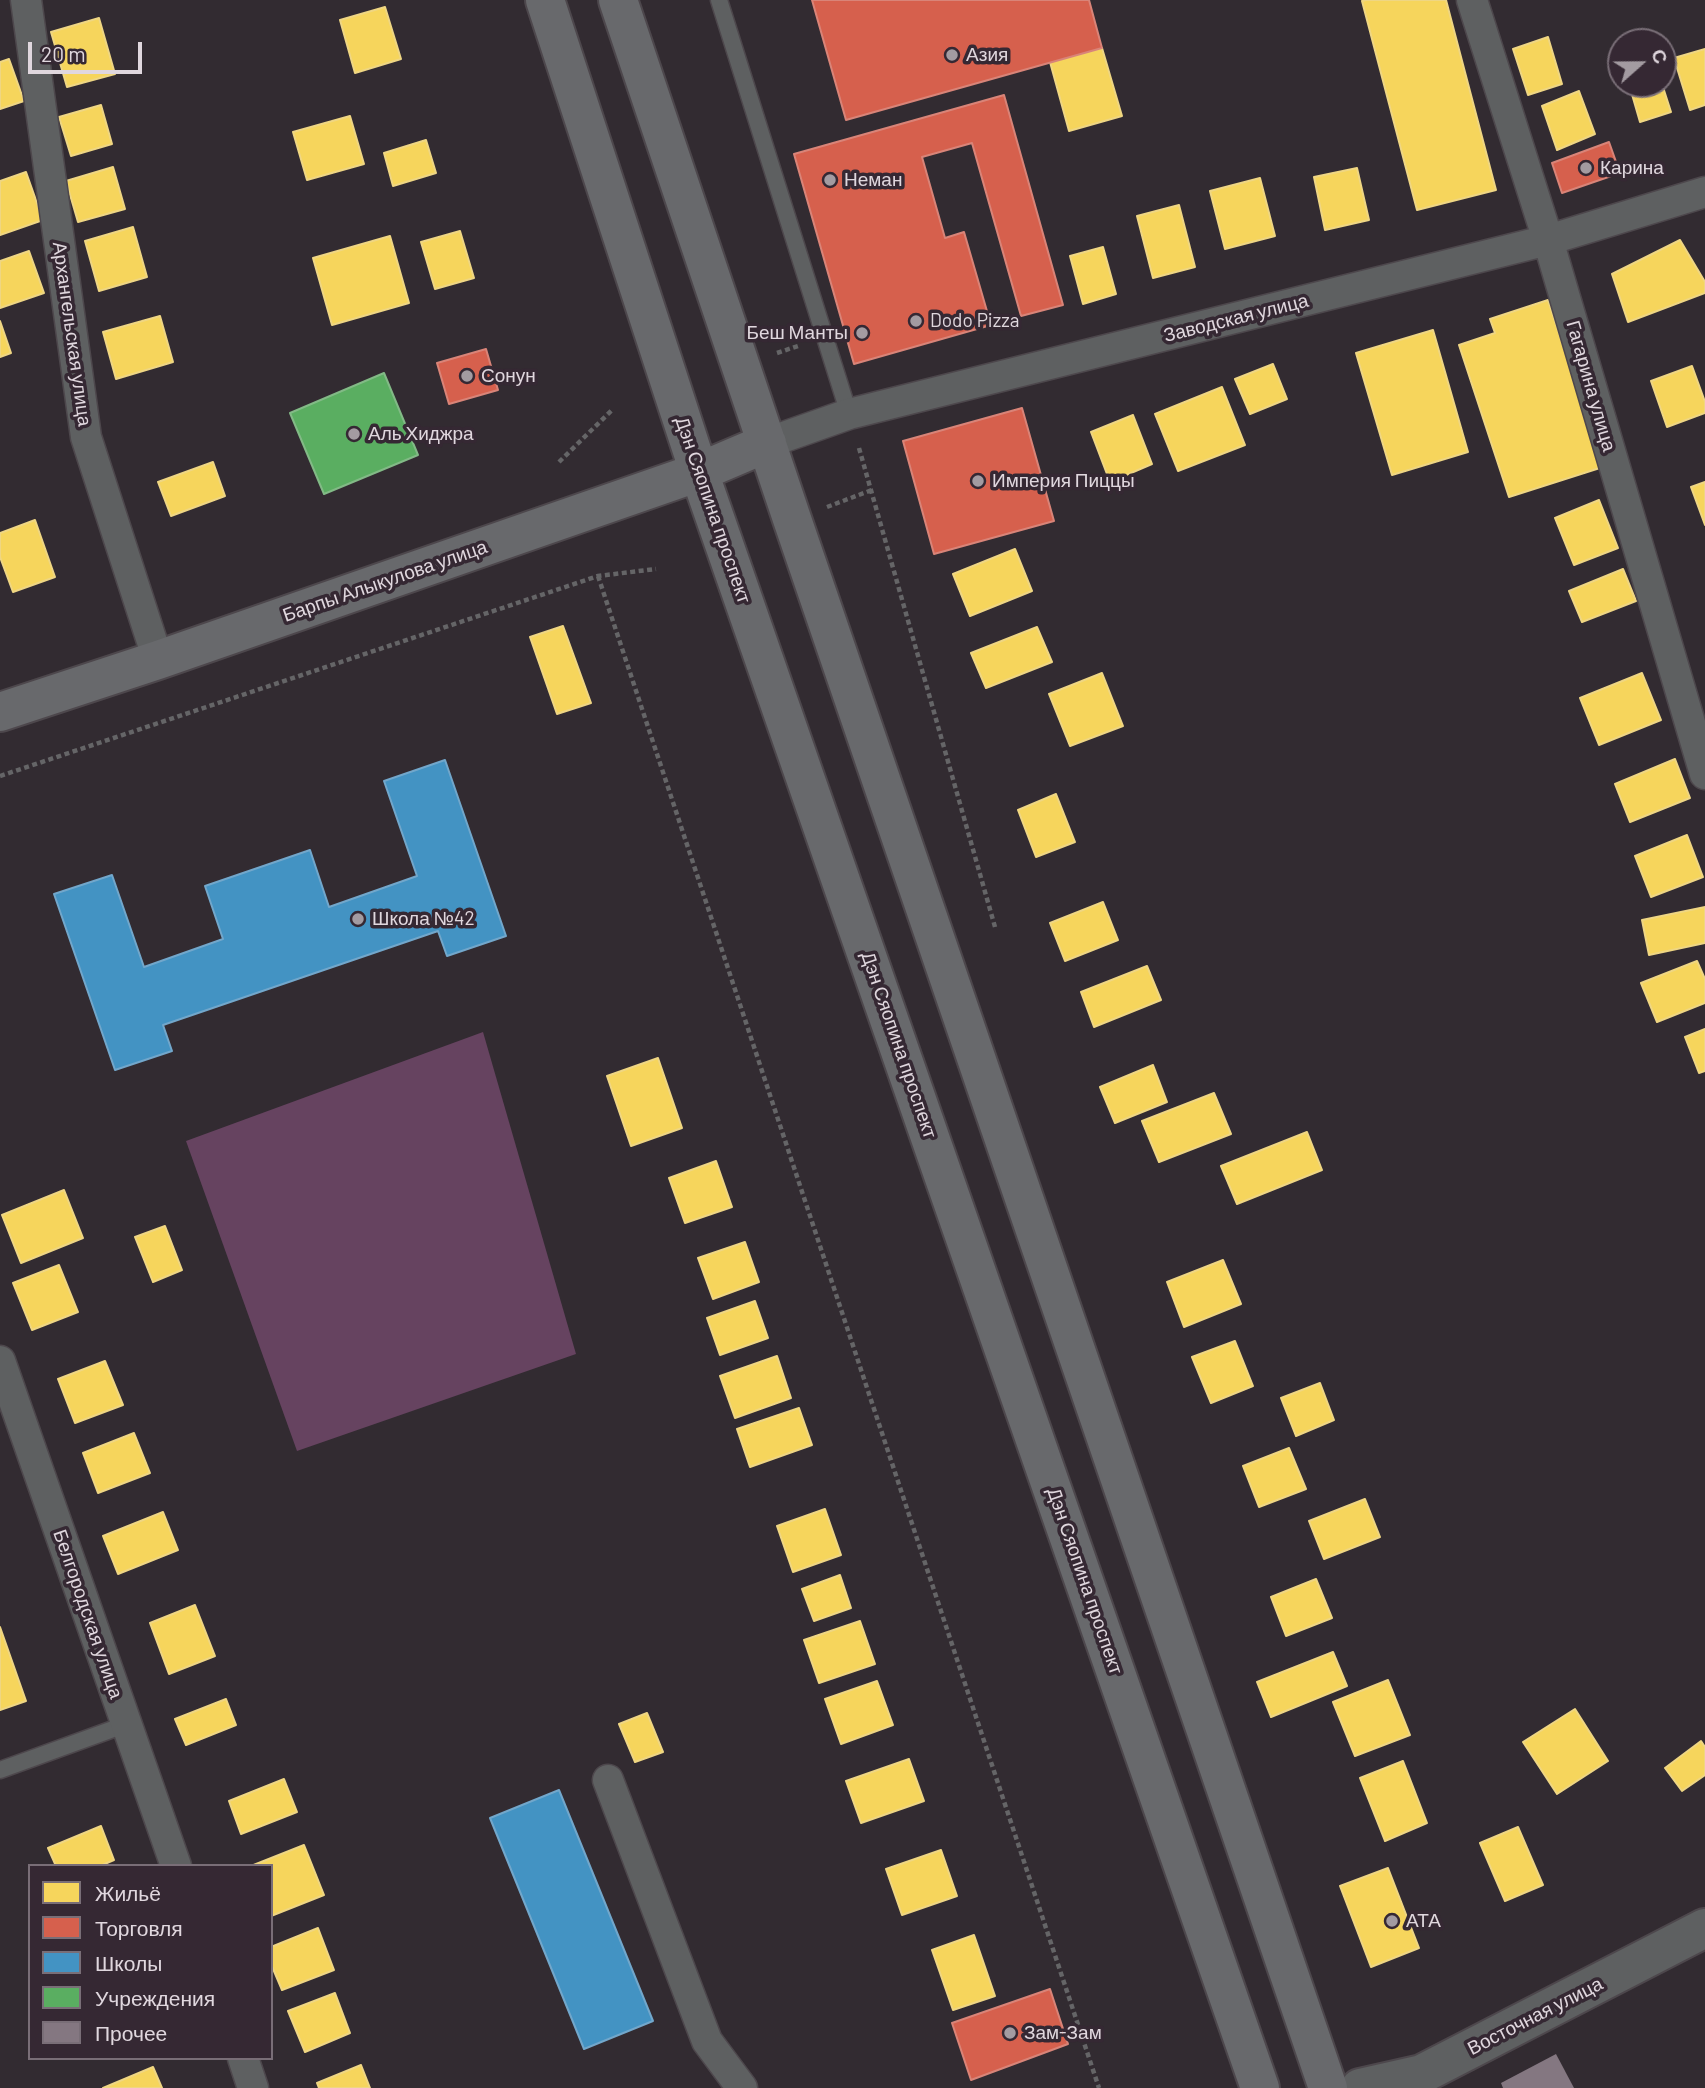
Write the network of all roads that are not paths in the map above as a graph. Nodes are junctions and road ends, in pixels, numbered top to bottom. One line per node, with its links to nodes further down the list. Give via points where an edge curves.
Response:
1 (26, 0): 11 (street, Архангельская улица, via 86,437)
2 (545, 0): 10 (main road, Дэн Сяопина проспект)
3 (618, 0): 9 (main road)
4 (719, 0): 8 (lane)
5 (1472, 0): 7 (street, Гагарина улица)
6 (1705, 192): 7 (street, Заводская улица)
7 (1548, 240): 8 (street, Заводская улица); 13 (street, Гагарина улица)
8 (849, 414): 9 (street, Заводская улица)
9 (767, 443): 10 (main road, Барпы Алыкулова улица); 24 (main road)
10 (699, 472): 11 (main road, Барпы Алыкулова улица); 23 (main road, Дэн Сяопина проспект)
11 (158, 660): 12 (main road, Барпы Алыкулова улица)
12 (0, 712)
13 (1705, 774)
14 (0, 1362): 15 (street, Белгородская улица)
15 (127, 1724): 16 (lane); 18 (street, Белгородская улица)
16 (0, 1770)
17 (608, 1780): 22 (street, via 707,2041)
18 (175, 1864)
19 (1705, 1928): 25 (street, Восточная улица, via 1423,2074)
20 (244, 2060): 21 (street)
21 (253, 2088)
22 (742, 2088)
23 (1260, 2088)
24 (1328, 2088)
25 (1360, 2088)

